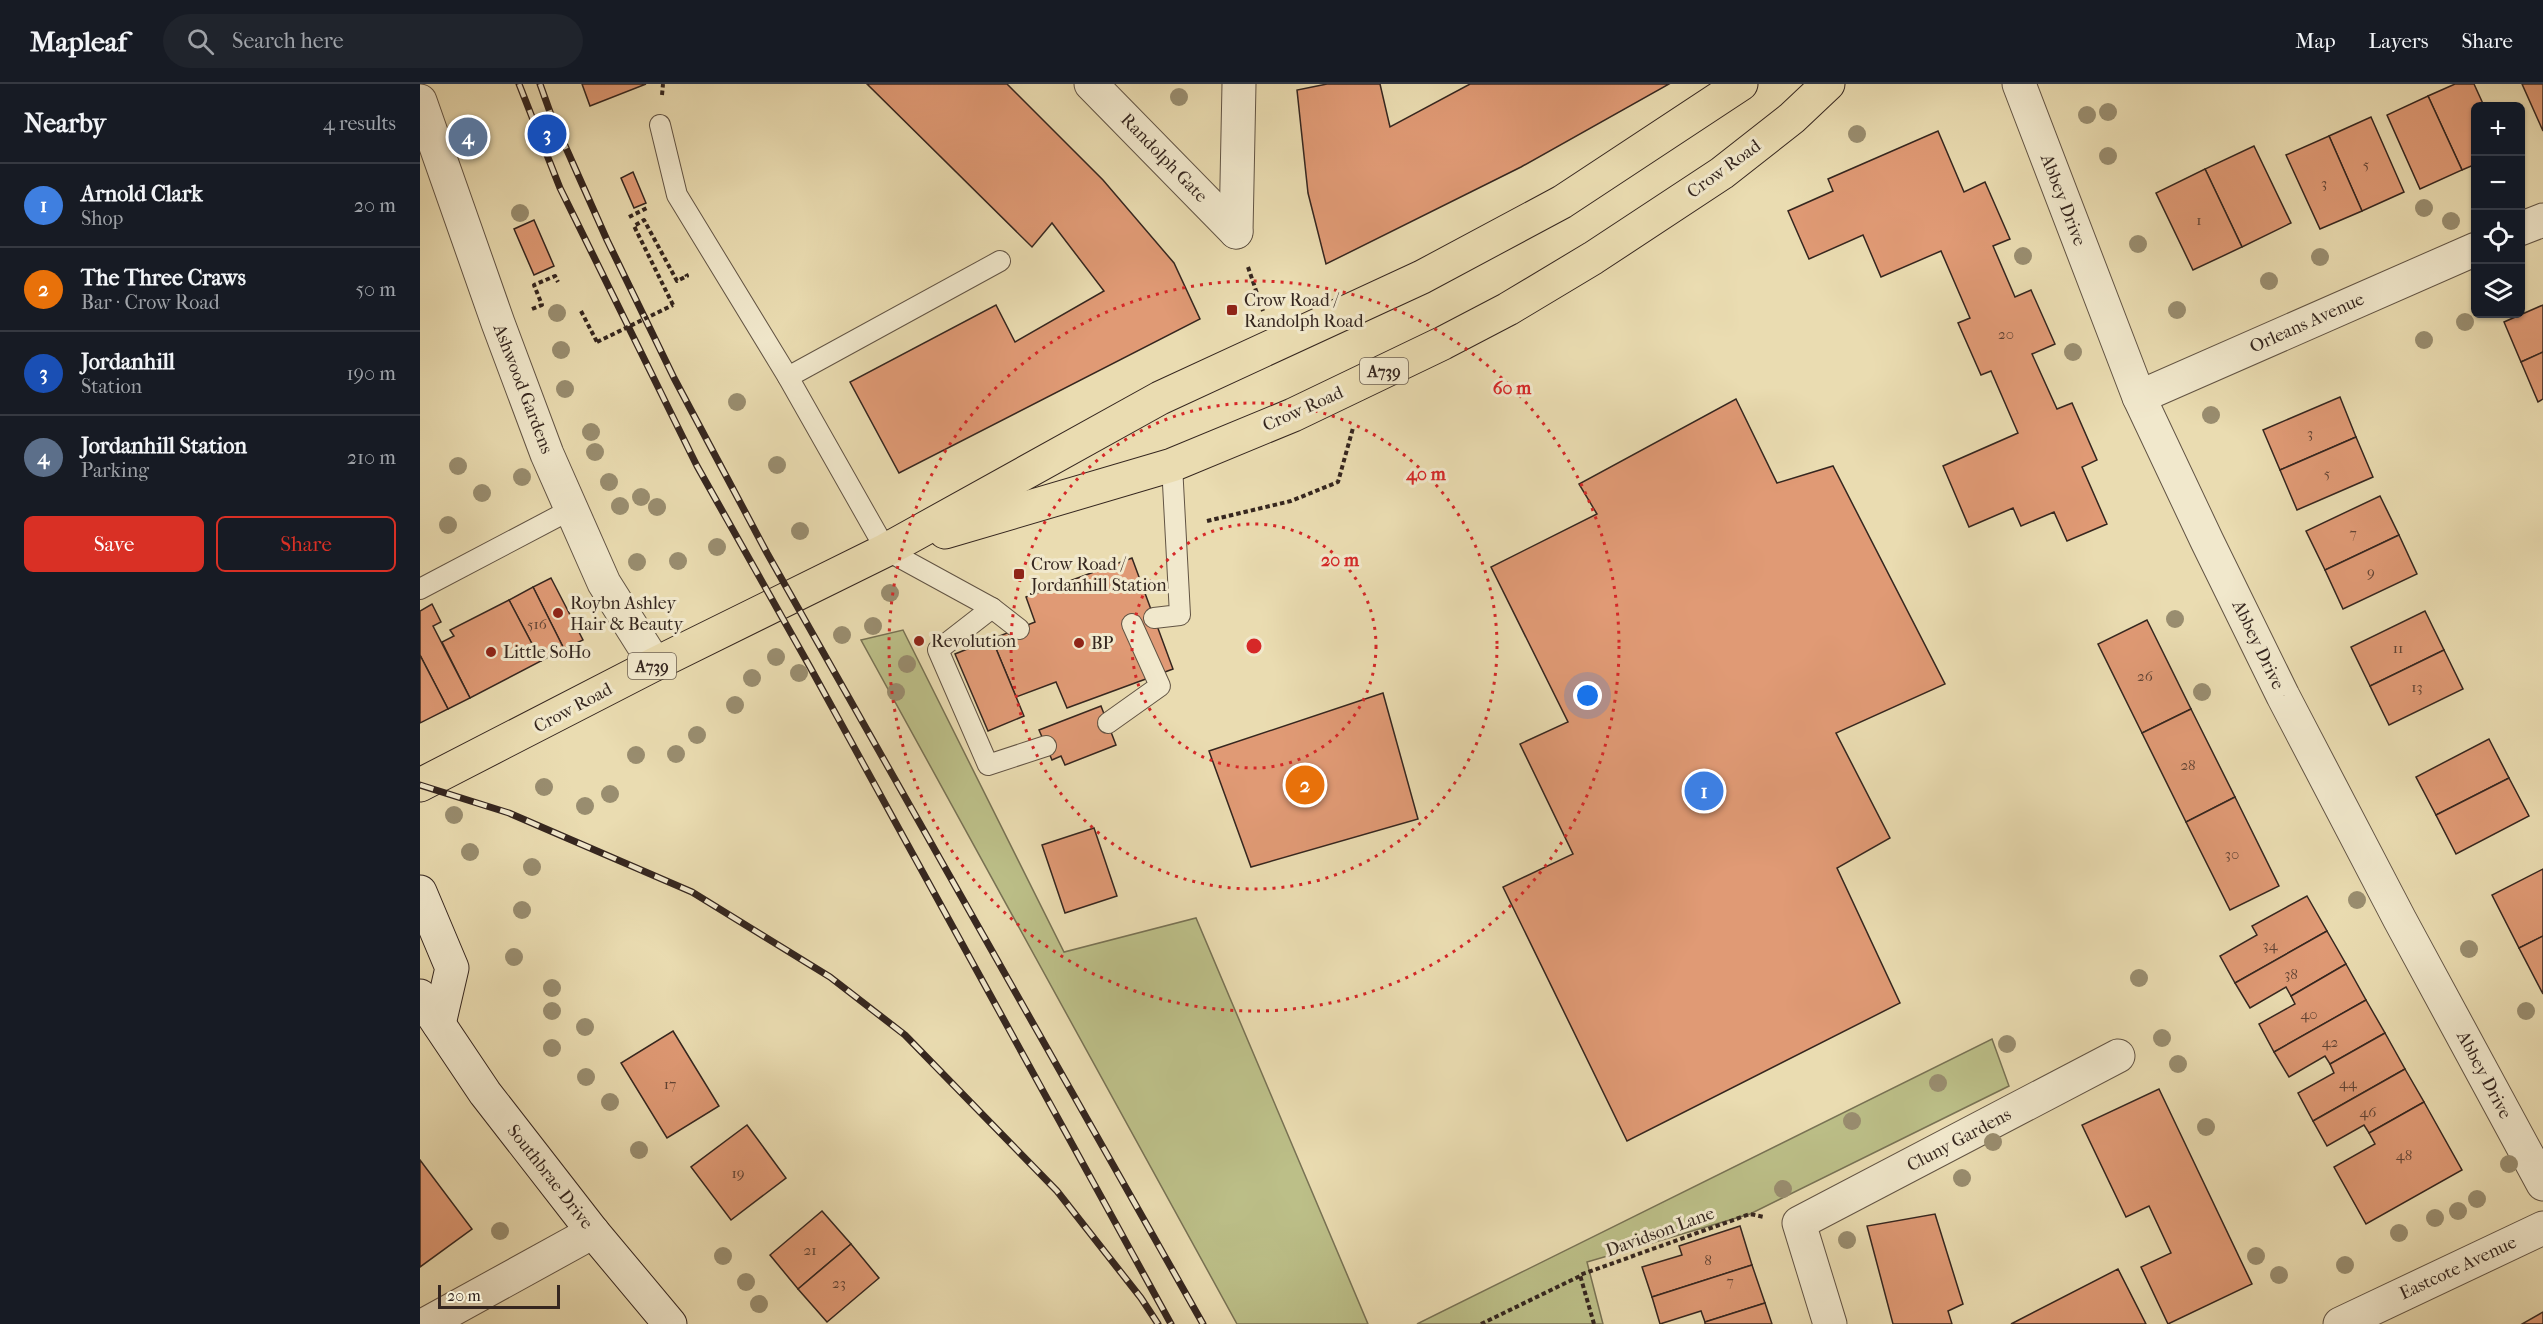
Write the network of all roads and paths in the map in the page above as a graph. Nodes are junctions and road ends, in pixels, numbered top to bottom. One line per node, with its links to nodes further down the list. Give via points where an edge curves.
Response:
1 (1091, 84): 14 (street, Randolph Gate)
2 (1239, 84): 14 (street)
3 (1741, 84): 21 (main road, Crow Road / A739, via 1562,202 1422,277)
4 (1828, 84): 25 (main road, Crow Road / A739, via 1722,173 1508,309 1293,416)
5 (2019, 84): 23 (street, Abbey Drive)
6 (420, 101): 26 (street, Ashwood Gardens, via 498,323)
7 (660, 125): 8 (lane)
8 (677, 195): 9 (path); 22 (lane)
9 (650, 207): 10 (path); 11 (path)
10 (629, 217)
11 (655, 217)
12 (2543, 220): 13 (street)
13 (2525, 227)
14 (1236, 232): 21 (path)
15 (2471, 251): 23 (street, Orleans Avenue)
16 (1000, 261): 22 (lane)
17 (682, 267): 20 (path, bridge, via 687,276 677,281 644,220 634,226 673,305 597,342)
18 (558, 282): 19 (path, via 555,276 534,285)
19 (536, 291)
20 (581, 311)
21 (1275, 346): 28 (main road, Crow Road / A739, via 1160,398)
22 (788, 377): 28 (lane)
23 (2139, 397): 42 (street, Abbey Drive, via 2283,696)
24 (1355, 424): 27 (path, via 1338,482 1291,501)
25 (1172, 465): 27 (lane); 28 (main road, Crow Road / A739)
26 (572, 509): 29 (lane); 34 (street, Ashwood Gardens, via 604,584)
27 (1175, 528): 31 (lane, via 1180,615)
28 (886, 550): 30 (lane); 34 (main road, Crow Road / A739)
29 (420, 589)
30 (992, 608): 33 (lane); 36 (lane, via 938,650 988,765)
31 (1154, 618)
32 (1132, 624): 35 (lane, via 1160,686)
33 (1019, 628)
34 (655, 664): 37 (main road, Crow Road / A739)
35 (1108, 723)
36 (1046, 746)
37 (420, 785)
38 (420, 892): 40 (street, via 452,968)
39 (420, 996): 40 (street, Southbrae Drive)
40 (439, 1024): 45 (street, Southbrae Drive, via 485,1093)
41 (2118, 1056): 43 (street, Cluny Gardens)
42 (2543, 1184)
43 (1799, 1223): 46 (path, Davidson Lane, via 1750,1214); 51 (street)
44 (2543, 1228): 52 (street, Eastcote Avenue)
45 (593, 1232): 47 (street); 48 (street, Southbrae Drive)
46 (1580, 1275): 49 (path, Davidson Lane); 50 (path)
47 (426, 1324)
48 (670, 1324)
49 (1481, 1324)
50 (1594, 1324)
51 (1830, 1324)
52 (2340, 1324)

